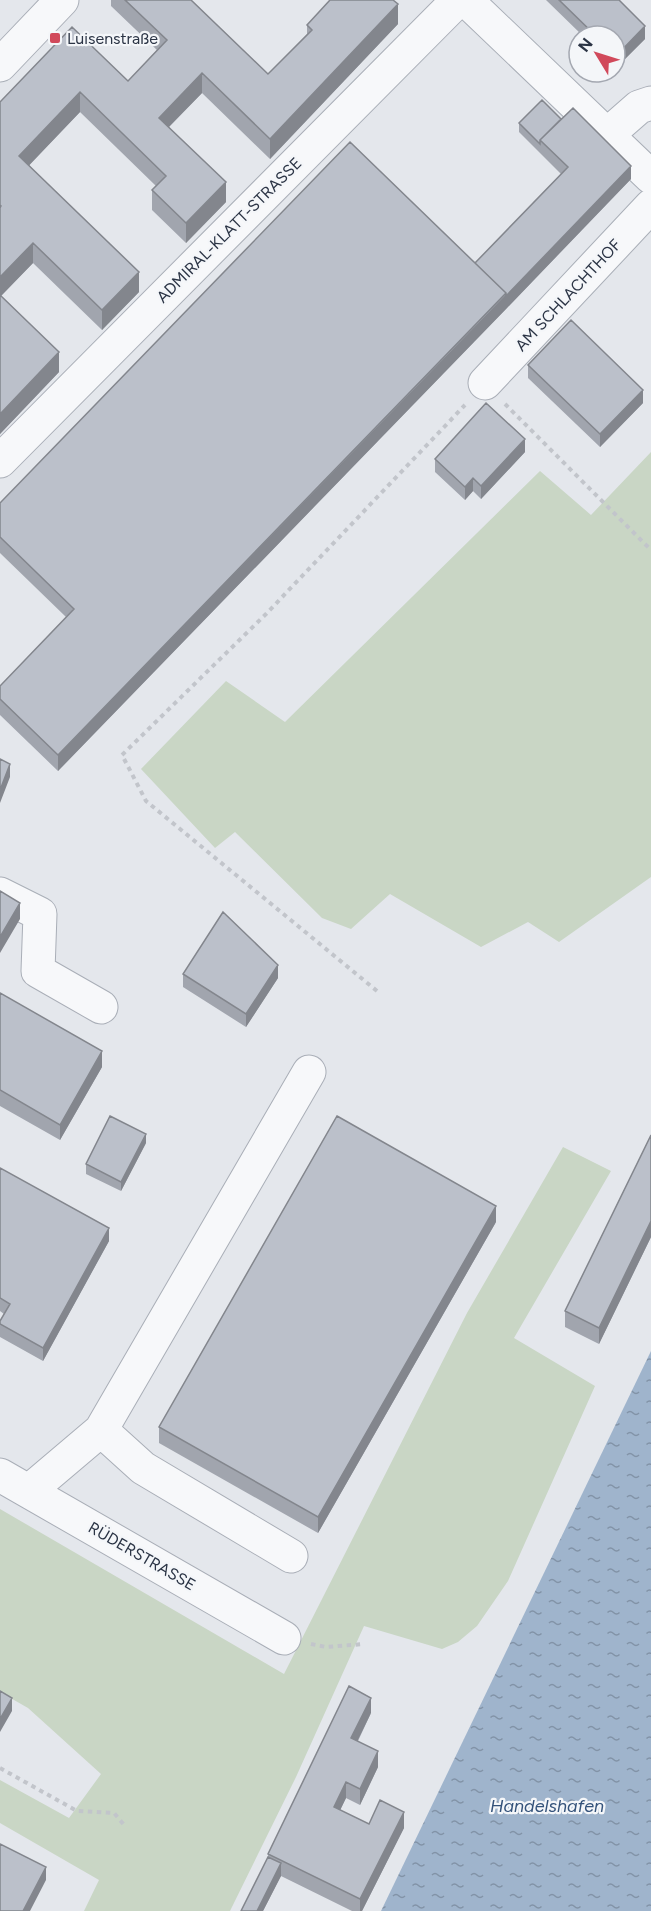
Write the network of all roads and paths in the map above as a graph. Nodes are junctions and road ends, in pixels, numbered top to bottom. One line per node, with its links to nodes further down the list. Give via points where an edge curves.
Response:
1 (62, 0): 4 (street)
2 (458, 0): 10 (street, ADMIRAL-KLATT-STRASSE)
3 (466, 0): 6 (street)
4 (0, 65)
5 (651, 103): 6 (street, via 639,108)
6 (607, 135): 7 (street)
7 (651, 177)
8 (651, 206): 9 (street, AM SCHLACHTHOF)
9 (485, 383): 11 (path); 13 (path, via 266,614 122,755 146,801)
10 (0, 461)
11 (651, 550)
12 (0, 894): 14 (street, via 40,914 38,971)
13 (377, 991)
14 (101, 1006)
15 (309, 1072): 16 (street)
16 (102, 1430): 18 (street); 19 (street, via 143,1468)
17 (0, 1475): 18 (street, RÜDERSTRASSE)
18 (29, 1491): 20 (street, RÜDERSTRASSE)
19 (291, 1556)
20 (284, 1638): 21 (path, via 326,1647)
21 (364, 1644)
22 (0, 1768): 23 (path, via 77,1811 114,1813)
23 (125, 1826)

